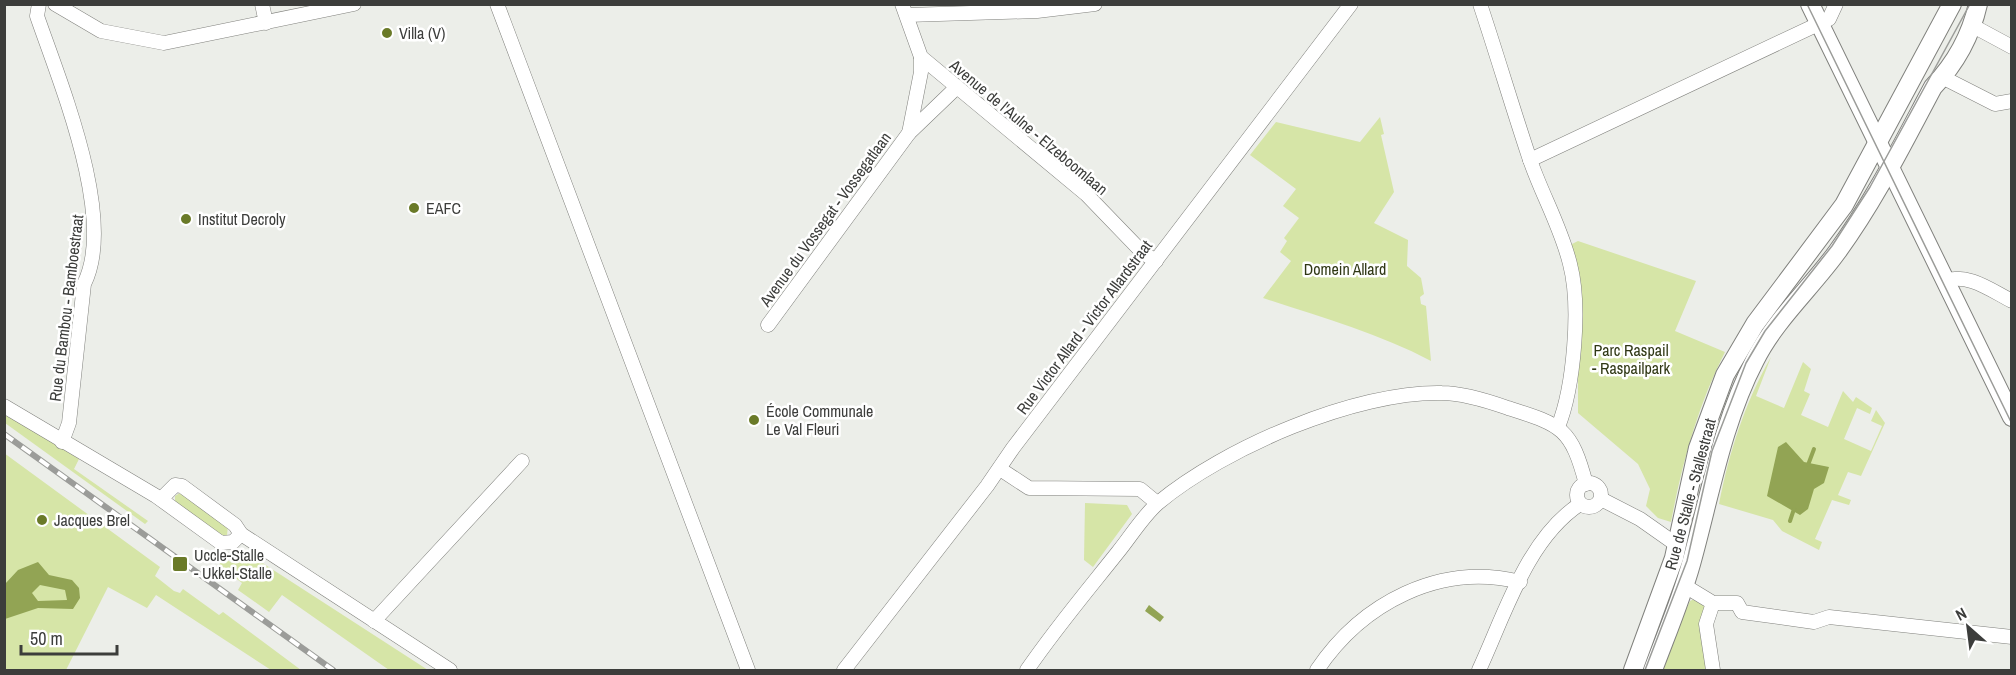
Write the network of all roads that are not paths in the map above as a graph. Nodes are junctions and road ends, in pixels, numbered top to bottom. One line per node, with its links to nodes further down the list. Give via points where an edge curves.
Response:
1 (39, 4): 33 (street, Rue du Bambou - Bamboestraat, via 37,16 89,177 94,206 69,423)
2 (55, 4): 14 (street, via 101,31 164,43)
3 (262, 4): 14 (street)
4 (354, 4): 14 (street)
5 (497, 4): 49 (street)
6 (1095, 4): 13 (street, via 1037,11)
7 (1352, 4): 26 (street, Rue Victor Allard - Victor Allardstraat)
8 (1480, 4): 24 (street)
9 (1810, 4): 15 (main road)
10 (1836, 4): 15 (street, via 1829,19)
11 (1952, 4): 23 (main road, Rue de Stalle - Stallestraat)
12 (1978, 4): 16 (main road, Rue de Stalle - Stallestraat)
13 (904, 10): 18 (street)
14 (266, 23)
15 (1820, 24): 23 (main road); 24 (street)
16 (1973, 26): 17 (street); 19 (main road, Rue de Stalle - Stallestraat)
17 (2012, 47)
18 (921, 57): 20 (street, Avenue de l'Aulne - Elzeboomlaan); 22 (street, Avenue du Vossegat - Vossegatlaan)
19 (1942, 77): 21 (street, via 1995,104); 25 (main road, Rue de Stalle - Stallestraat)
20 (957, 87): 22 (street, Avenue du Vossegat - Vossegatlaan); 26 (street, Avenue de l'Aulne - Elzeboomlaan, via 1086,194 1143,253)
21 (2012, 101)
22 (909, 133): 29 (street, Avenue du Vossegat - Vossegatlaan)
23 (1878, 144): 25 (main road); 42 (main road, Rue de Stalle - Stallestraat, via 1845,205 1755,324 1725,375 1698,448)
24 (1530, 160): 32 (street, via 1563,239 1573,285 1572,368)
25 (1889, 167): 27 (main road); 44 (main road, Rue de Stalle - Stallestraat, via 1868,207 1756,358 1720,452)
26 (1156, 261): 35 (street, Rue Victor Allard - Victor Allardstraat)
27 (1945, 281): 28 (street, via 1965,278); 31 (main road)
28 (2012, 301)
29 (768, 325)
30 (4, 406): 33 (street)
31 (2012, 417)
32 (1558, 427): 36 (street, via 1578,455); 39 (street, via 1493,403 1443,392 1379,399 1316,418 1245,448)
33 (62, 442): 37 (street)
34 (522, 461): 46 (street)
35 (1000, 469): 39 (street, via 1029,488 1140,489); 50 (street, Rue Victor Allard - Victor Allardstraat)
36 (1586, 484): 38 (street, via 1598,487); 40 (street, via 1578,492)
37 (161, 499): 41 (street, via 221,543 233,542); 41 (street, via 175,485 182,486 235,525)
38 (1601, 499): 40 (street, via 1592,507); 42 (street, via 1640,519)
39 (1157, 503): 51 (street)
40 (1581, 504): 43 (street, via 1564,514 1533,551)
41 (241, 534): 46 (street)
42 (1677, 545): 54 (main road, Rue de Stalle - Stallestraat)
43 (1520, 582): 52 (street, via 1462,575 1396,595 1352,630); 53 (street)
44 (1685, 586): 45 (street); 55 (main road, Rue de Stalle - Stallestraat)
45 (1713, 603): 47 (street, via 1737,603 1742,612 1814,622 1829,617); 56 (street, via 1706,624)
46 (374, 621): 48 (street)
47 (2012, 637)
48 (450, 670)
49 (748, 670)
50 (844, 670)
51 (1027, 670)
52 (1317, 670)
53 (1479, 670)
54 (1633, 670)
55 (1653, 670)
56 (1713, 670)

